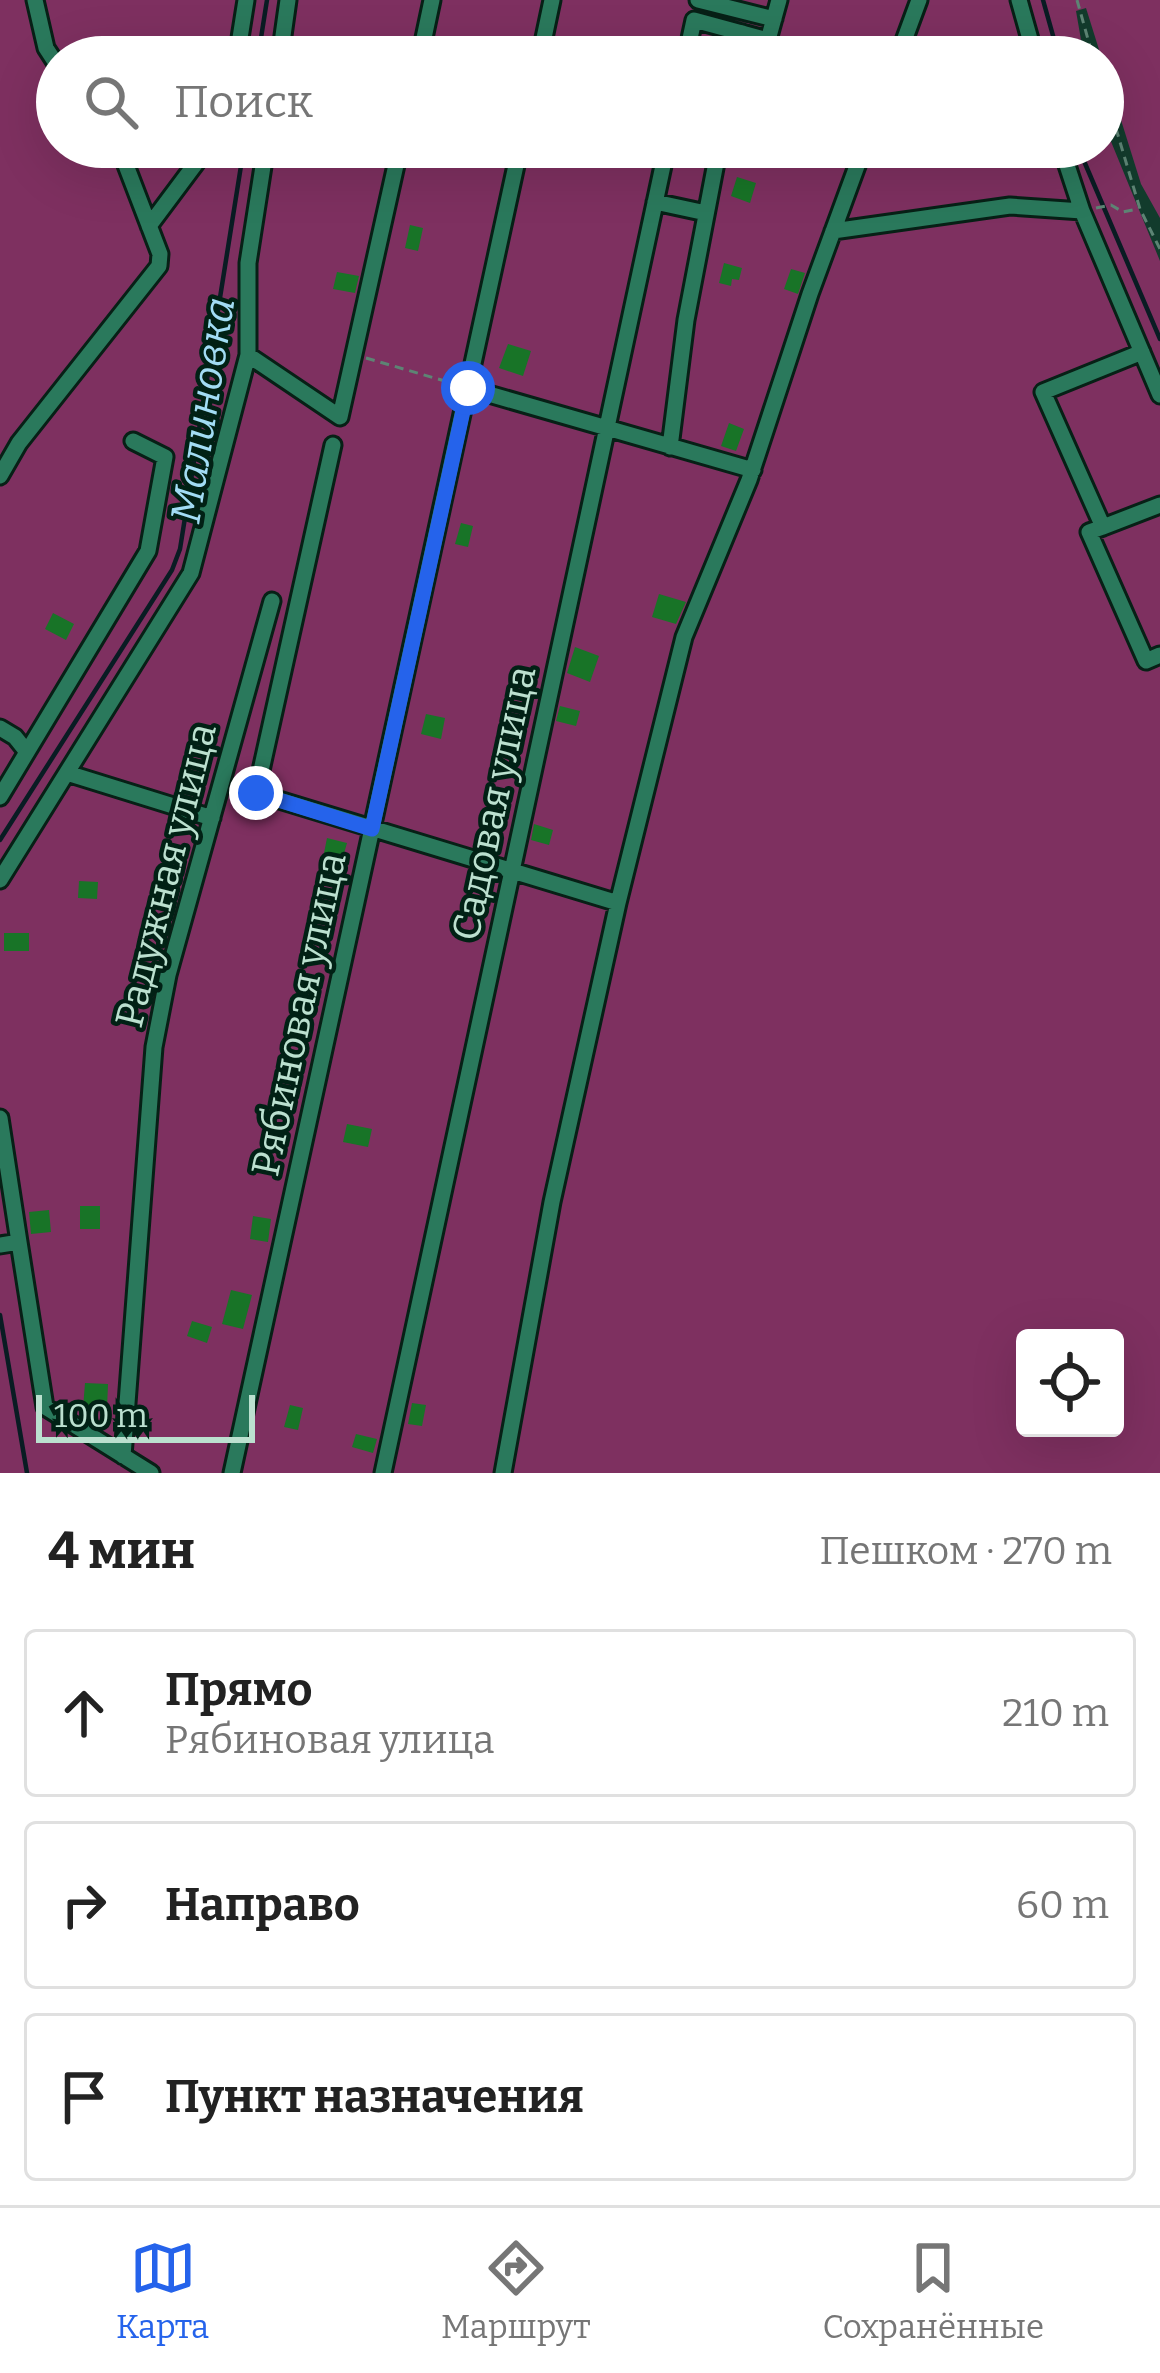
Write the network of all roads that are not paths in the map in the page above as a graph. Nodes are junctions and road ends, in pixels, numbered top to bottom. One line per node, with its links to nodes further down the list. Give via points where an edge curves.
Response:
1 (35, 0): 12 (street)
2 (245, 0): 13 (street)
3 (288, 0): 14 (street)
4 (432, 0): 15 (street)
5 (552, 0): 16 (street)
6 (698, 0): 10 (street)
7 (779, 0): 10 (street)
8 (919, 0): 21 (street)
9 (1019, 0): 22 (street)
10 (773, 19): 20 (street)
11 (742, 33): 17 (street, via 694,20); 18 (street); 19 (street)
12 (43, 36)
13 (240, 36)
14 (283, 36)
15 (424, 36)
16 (544, 36)
17 (691, 36)
18 (742, 36)
19 (753, 36)
20 (769, 36)
21 (906, 36)
22 (1029, 36)
23 (127, 168): 35 (street)
24 (192, 168): 35 (street)
25 (263, 168): 38 (street, via 248,263)
26 (395, 168): 38 (street, via 340,417)
27 (515, 168): 39 (street, Рябиновая улица)
28 (662, 168): 32 (street, Садовая улица)
29 (715, 168): 34 (street)
30 (856, 168): 36 (street)
31 (1069, 168): 33 (street)
32 (655, 202): 34 (street); 41 (street, Садовая улица)
33 (1088, 210): 36 (street, via 1010,206); 37 (street)
34 (706, 213): 44 (street)
35 (149, 226): 46 (street, via 159,266)
36 (833, 231): 45 (street)
37 (1142, 352): 40 (street); 48 (street, via 1043,392)
38 (248, 355): 53 (street, via 191,573)
39 (468, 388): 41 (street); 56 (street, Рябиновая улица)
40 (1160, 394)
41 (606, 429): 44 (street); 57 (street, Садовая улица)
42 (133, 441): 52 (street, via 165,457 148,551)
43 (334, 446): 56 (street, via 256,793)
44 (670, 447): 45 (street)
45 (753, 470): 59 (street, via 684,637)
46 (0, 476)
47 (1160, 505): 48 (street)
48 (1103, 526): 50 (street, via 1089,532 1146,661)
49 (272, 601): 55 (street, Радужная улица)
50 (1160, 655)
51 (0, 728): 52 (street)
52 (27, 752): 54 (street)
53 (67, 773): 55 (street); 58 (street)
54 (0, 797)
55 (212, 818): 63 (street, Радужная улица, via 154,1047)
56 (372, 829): 57 (street); 65 (street, Рябиновая улица)
57 (512, 871): 59 (street); 66 (street, Садовая улица)
58 (0, 880)
59 (618, 903): 67 (street)
60 (0, 1118): 61 (street)
61 (19, 1242): 62 (street); 63 (street, via 45,1407)
62 (0, 1245)
63 (123, 1456): 64 (street)
64 (151, 1473)
65 (232, 1473)
66 (383, 1473)
67 (503, 1473)

